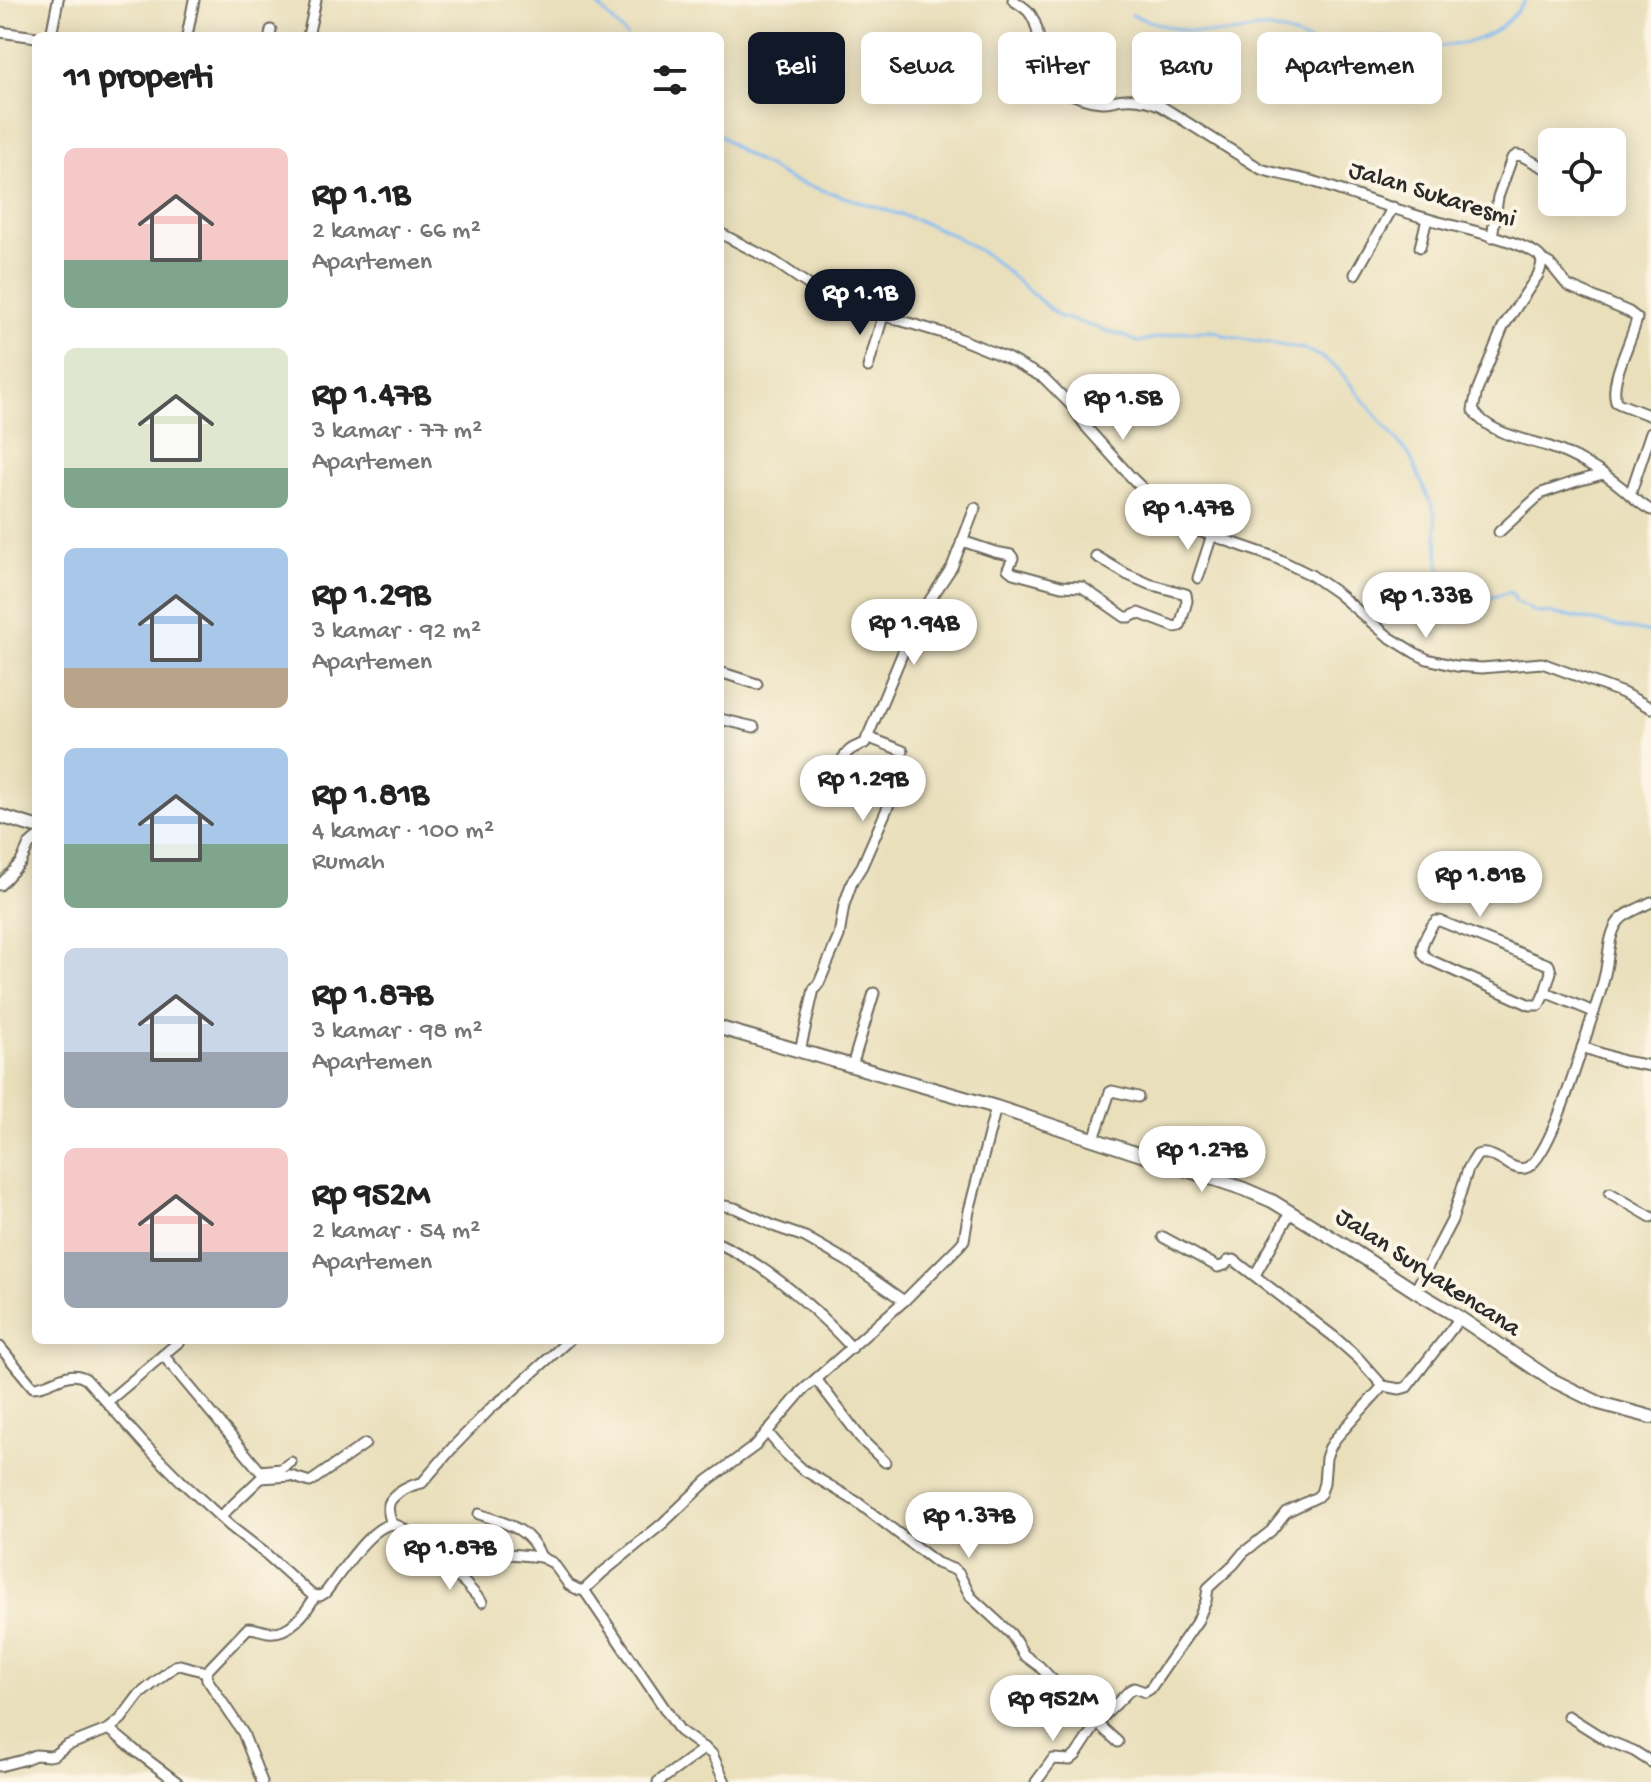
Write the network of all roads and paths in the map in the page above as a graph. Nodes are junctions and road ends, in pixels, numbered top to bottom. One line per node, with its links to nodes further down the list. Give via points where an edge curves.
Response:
1 (58, 0): 6 (street)
2 (194, 0): 7 (street)
3 (316, 0): 8 (street)
4 (1013, 0): 11 (street, Jalan Sukaresmi, via 1029,12 1043,68 1059,88 1086,100 1152,102 1261,169)
5 (0, 32): 9 (street)
6 (52, 32)
7 (188, 32)
8 (309, 32)
9 (32, 36)
10 (1538, 165): 14 (street, via 1522,156 1512,158 1498,197)
11 (1393, 207): 12 (street, Jalan Sukaresmi); 17 (street)
12 (1427, 219): 14 (street, Jalan Sukaresmi); 15 (street)
13 (724, 235): 18 (street, via 841,303)
14 (1492, 237): 16 (street, Jalan Sukaresmi)
15 (1420, 247)
16 (1541, 259): 20 (street, via 1568,286 1637,318 1614,396 1616,402); 22 (street, Jalan Sukaresmi, via 1538,275 1503,327 1473,410 1507,434 1551,447)
17 (1355, 274)
18 (883, 316): 19 (street); 27 (street, via 953,336 1044,378 1159,506)
19 (868, 367)
20 (1651, 416)
21 (1651, 432): 23 (street)
22 (1603, 474): 23 (street, Jalan Sukaresmi); 26 (street, via 1542,493)
23 (1630, 495): 25 (street, Jalan Sukaresmi)
24 (975, 508): 28 (street)
25 (1651, 510)
26 (1499, 532)
27 (1212, 535): 30 (street); 33 (street, via 1311,575 1401,646 1427,659 1482,668 1542,663)
28 (962, 541): 29 (street, via 1011,555 1008,569 1013,573 1082,587 1125,617 1138,613 1180,626 1186,594 1149,584); 36 (street, via 952,567 916,621)
29 (1096, 556)
30 (1198, 578)
31 (724, 673): 32 (street)
32 (757, 684)
33 (1651, 708)
34 (724, 720): 35 (street)
35 (754, 727)
36 (867, 737): 37 (street); 38 (street, via 851,748 831,776)
37 (903, 751)
38 (816, 781)
39 (890, 802): 50 (street, via 847,893 839,936 814,989)
40 (0, 816): 41 (street)
41 (32, 826)
42 (32, 842): 43 (street)
43 (0, 885)
44 (1651, 902): 47 (street, via 1616,925)
45 (1545, 992): 45 (street, via 1551,970 1545,962 1440,921 1432,924 1422,950 1425,957 1530,1005 1539,1005); 47 (street)
46 (874, 993): 51 (street)
47 (1594, 1012): 49 (street)
48 (724, 1029): 50 (street, Jalan Suryakencana)
49 (1582, 1047): 52 (street); 63 (street, via 1556,1123 1532,1163 1518,1168 1486,1153 1474,1159 1452,1220)
50 (800, 1051): 51 (street, Jalan Suryakencana)
51 (852, 1066): 54 (street, Jalan Suryakencana)
52 (1651, 1066)
53 (1138, 1097): 55 (street, via 1110,1092)
54 (996, 1107): 55 (street, Jalan Suryakencana); 64 (street, via 964,1240)
55 (1094, 1139): 58 (street, Jalan Suryakencana, via 1244,1189)
56 (1610, 1193): 59 (street)
57 (724, 1206): 64 (street, via 805,1237)
58 (1290, 1213): 62 (street); 63 (street, Jalan Suryakencana)
59 (1651, 1217)
60 (1163, 1237): 62 (street, via 1218,1267 1234,1260)
61 (724, 1246): 69 (street, via 775,1276)
62 (1255, 1275): 72 (street, via 1333,1336)
63 (1415, 1291): 65 (street, Jalan Suryakencana)
64 (904, 1301): 69 (street)
65 (1460, 1318): 72 (street, via 1407,1387); 74 (street, Jalan Suryakencana, via 1576,1393)
66 (176, 1344): 70 (street)
67 (565, 1344): 81 (street, via 492,1407 422,1483 392,1499)
68 (0, 1347): 73 (street, via 33,1387 79,1374)
69 (852, 1348): 71 (street)
70 (163, 1355): 73 (street); 77 (street, via 260,1471)
71 (816, 1379): 75 (street); 78 (street)
72 (1383, 1386): 89 (street, via 1329,1449 1321,1493 1286,1512 1208,1588 1198,1620 1150,1689 1130,1690)
73 (107, 1402): 80 (street)
74 (1651, 1417)
75 (768, 1433): 84 (street); 89 (street, via 802,1469 857,1502 937,1563 955,1570 971,1597 1011,1634 1024,1655)
76 (365, 1444): 80 (street, via 310,1482 291,1476 261,1478)
77 (291, 1462)
78 (885, 1462)
79 (479, 1514): 82 (street, via 518,1529)
80 (220, 1517): 85 (street)
81 (392, 1524): 83 (street); 85 (street, via 360,1547 325,1593)
82 (541, 1557): 83 (street, via 478,1551); 84 (street, via 553,1563 569,1585)
83 (440, 1562): 86 (street)
84 (584, 1590): 92 (street, via 680,1731)
85 (315, 1596): 87 (street, via 295,1623 279,1632 248,1628)
86 (482, 1602)
87 (206, 1672): 90 (street, via 175,1666); 96 (street, via 243,1733)
88 (1568, 1716): 93 (street)
89 (1097, 1723): 91 (street); 99 (street, via 1076,1755 1053,1759)
90 (109, 1729): 94 (street, via 54,1755); 95 (street)
91 (1118, 1742)
92 (705, 1748): 97 (street); 98 (street)
93 (1651, 1762)
94 (0, 1766)
95 (177, 1782)
96 (262, 1782)
97 (658, 1782)
98 (725, 1782)
99 (1036, 1782)

